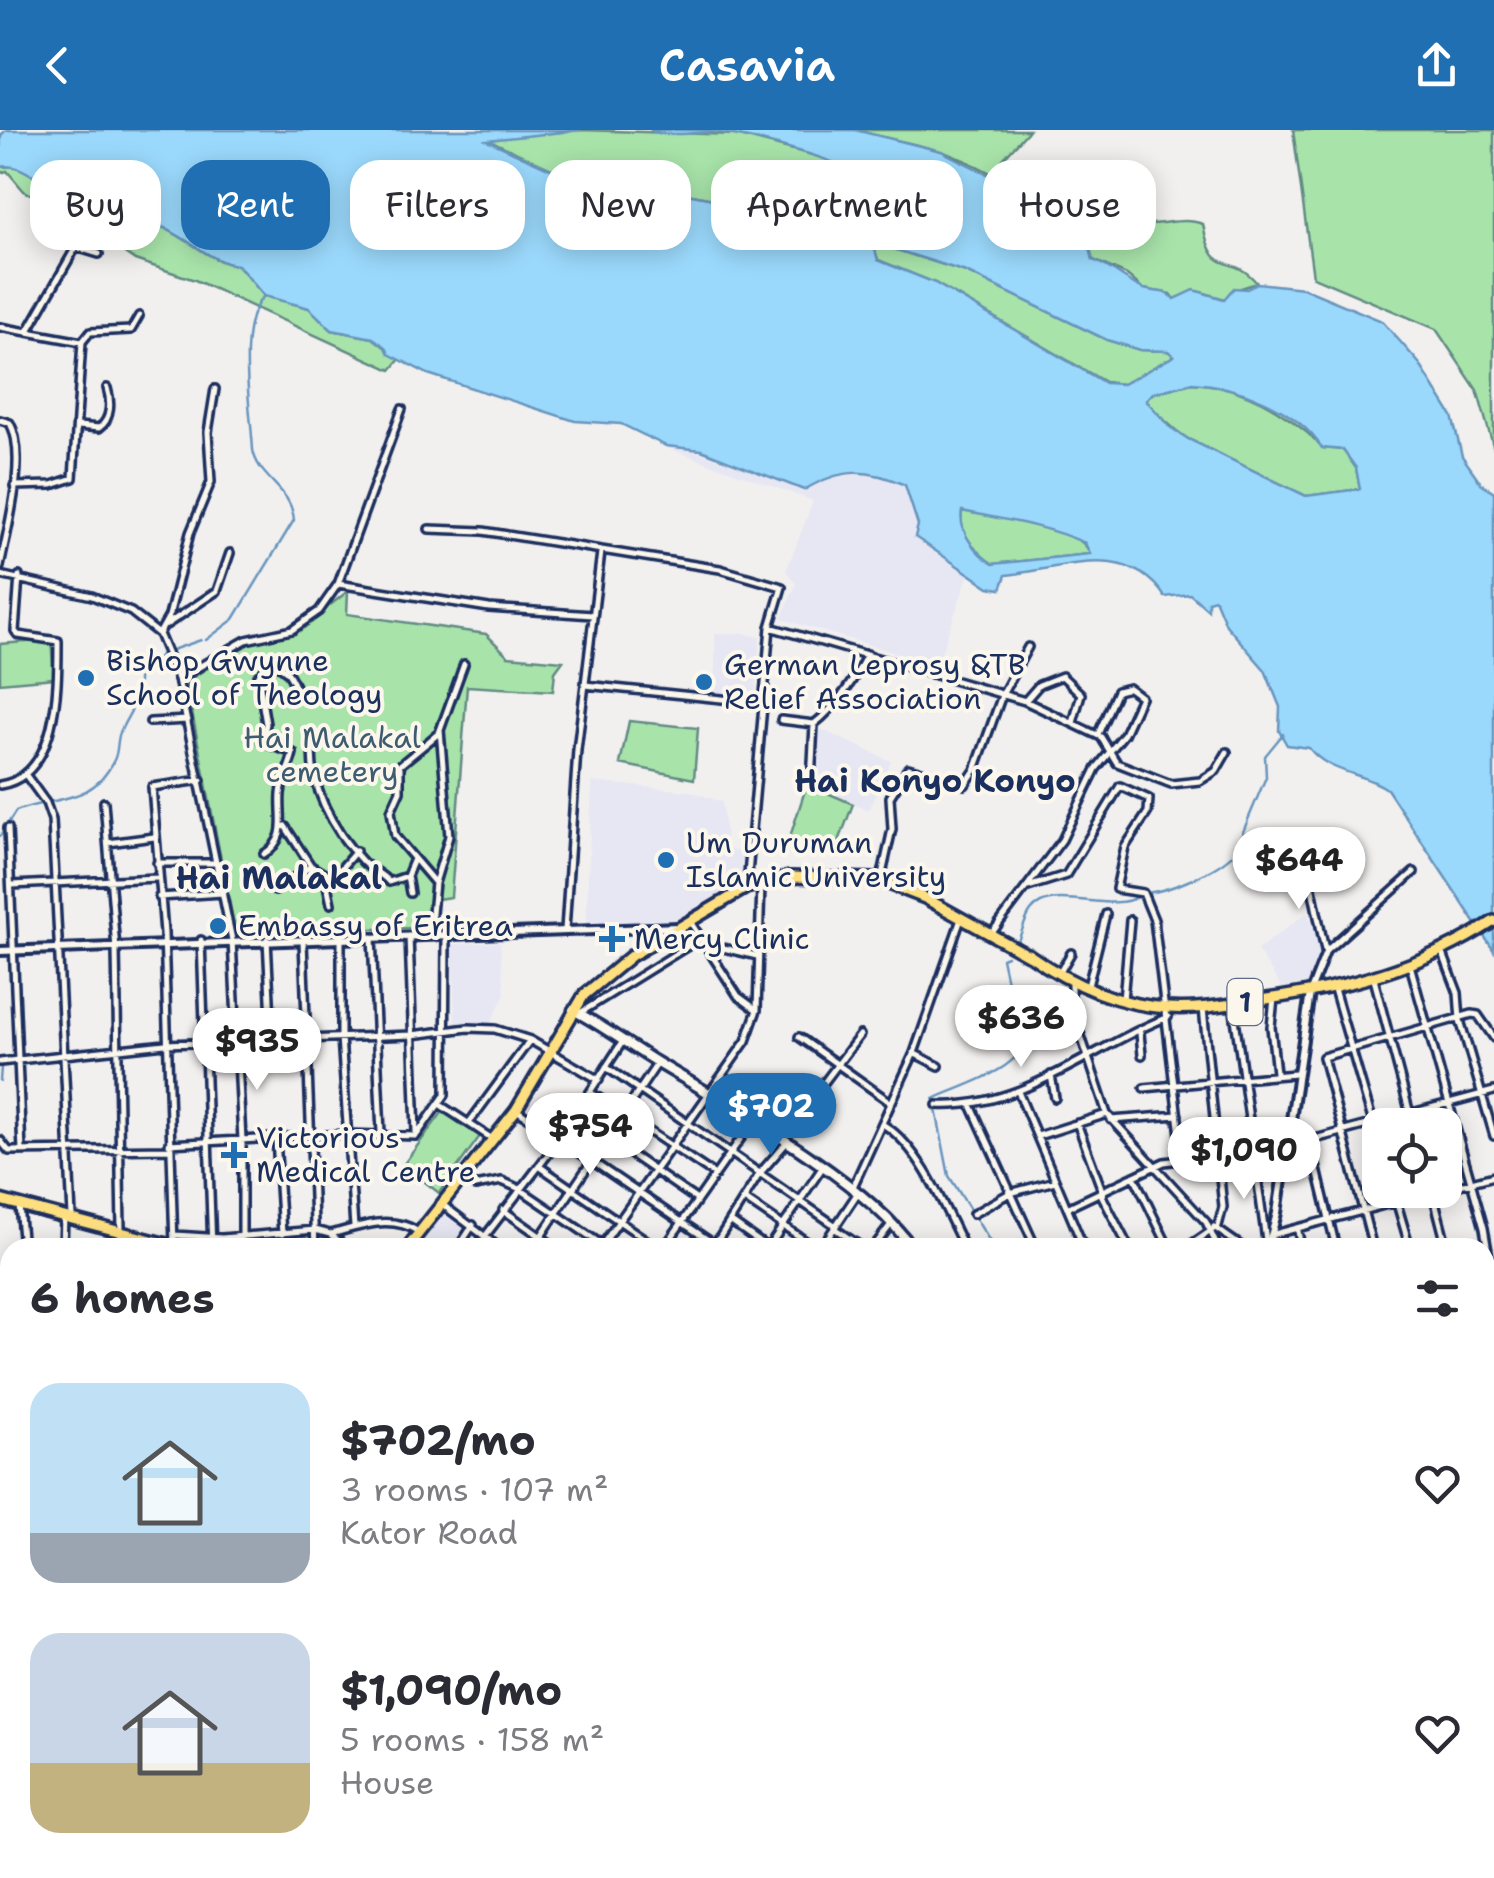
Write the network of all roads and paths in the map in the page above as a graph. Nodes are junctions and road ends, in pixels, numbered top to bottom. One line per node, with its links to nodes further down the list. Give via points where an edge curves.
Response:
1 (99, 254): 4 (street, via 74,250)
2 (139, 316): 5 (street, via 132,330 90,332)
3 (0, 326): 4 (street)
4 (28, 331): 5 (street)
5 (82, 342): 10 (street)
6 (107, 388): 10 (street, via 105,423)
7 (215, 388): 20 (street, via 210,482)
8 (402, 408): 18 (street)
9 (0, 420): 11 (street, via 14,428)
10 (78, 426): 11 (street, via 72,480)
11 (14, 486): 15 (street)
12 (428, 529): 13 (street, via 483,531)
13 (602, 552): 19 (street); 21 (street, via 720,569 782,587)
14 (230, 553): 20 (street, via 217,590)
15 (0, 567)
16 (0, 575): 17 (street)
17 (19, 576): 22 (street, via 110,602); 42 (street, via 16,633 58,641 56,715)
18 (338, 584): 19 (street, via 488,608); 26 (street, via 319,611 292,630 246,640)
19 (593, 615): 27 (street)
20 (163, 626): 22 (street)
21 (770, 628): 24 (street); 31 (street)
22 (158, 634): 26 (street)
23 (1028, 647): 29 (street)
24 (866, 654): 29 (street); 36 (street, via 839,700)
25 (464, 664): 37 (street)
26 (178, 679): 32 (street)
27 (585, 685): 31 (street); 81 (street)
28 (297, 691): 47 (street, via 284,667 269,665 260,672 262,742 293,753 281,796)
29 (1002, 694): 30 (street); 62 (street, via 965,785 908,768 894,785)
30 (1025, 702): 35 (street); 35 (street, via 1039,685 1062,676 1080,694)
31 (761, 704): 70 (street)
32 (188, 720): 34 (street); 43 (street)
33 (782, 720): 36 (street)
34 (150, 722)
35 (1072, 723): 38 (street)
36 (814, 724): 44 (street)
37 (440, 730): 53 (street, via 404,758 390,810 393,829); 65 (street, via 448,836)
38 (1097, 734): 41 (street, via 1108,743); 41 (street, via 1116,691 1136,692 1141,698 1134,714)
39 (314, 739): 51 (street, via 310,759 326,812)
40 (1227, 752): 41 (street, via 1216,771 1186,784 1141,774)
41 (1108, 755): 69 (street)
42 (25, 774): 45 (street); 67 (street, via 49,809)
43 (200, 780): 49 (street, via 153,785); 54 (street)
44 (811, 782)
45 (0, 785)
46 (104, 802): 50 (street)
47 (284, 824): 52 (street, via 275,848); 57 (street)
48 (8, 828): 68 (street)
49 (155, 837): 50 (street); 55 (street)
50 (108, 844): 63 (street)
51 (356, 851): 59 (street, via 389,882); 61 (street)
52 (264, 854)
53 (414, 859): 59 (street); 65 (street)
54 (216, 862): 55 (street); 71 (street)
55 (156, 863): 60 (street)
56 (1307, 865): 99 (street)
57 (311, 866): 61 (street); 64 (street, via 275,891)
58 (1414, 872): 99 (street)
59 (408, 876): 72 (street)
60 (158, 878): 63 (street); 73 (street)
61 (331, 878): 74 (street)
62 (880, 880): 66 (main road, 1, via 844,875); 76 (main road, 1)
63 (111, 881): 67 (street); 95 (street)
64 (255, 881)
65 (435, 882): 82 (street)
66 (760, 882): 70 (main road, 1); 101 (street)
67 (55, 883): 68 (street); 94 (street)
68 (12, 885): 97 (street)
69 (1028, 887): 87 (street); 115 (street, via 1066,875 1120,786 1146,795 1148,812 1125,847 1116,889 1143,894 1154,920)
70 (746, 888): 79 (main road, 1)
71 (223, 893): 73 (street); 91 (street)
72 (410, 893)
73 (159, 897): 93 (street)
74 (332, 904)
75 (1106, 914): 106 (street)
76 (961, 918): 87 (main road, 1); 138 (street)
77 (1494, 919): 98 (main road, 1)
78 (1130, 920): 110 (street)
79 (690, 922): 80 (main road, 1); 92 (street)
80 (680, 928): 81 (street); 114 (main road, 1, via 617,966)
81 (565, 930): 83 (street)
82 (430, 934): 83 (street); 86 (street)
83 (446, 934): 117 (street)
84 (372, 935): 85 (street); 86 (street); 120 (street)
85 (342, 936): 89 (street); 124 (street)
86 (409, 936): 121 (street)
87 (995, 936): 103 (main road, 1)
88 (267, 938): 89 (street); 91 (street); 127 (street)
89 (303, 938): 123 (street)
90 (200, 940): 91 (street); 93 (street); 132 (street)
91 (232, 940): 130 (street)
92 (702, 941): 101 (street); 113 (street, via 744,1004); 114 (street)
93 (164, 944): 95 (street); 133 (street)
94 (60, 947): 95 (street); 97 (street); 137 (street)
95 (116, 949): 136 (street)
96 (0, 950): 97 (street)
97 (14, 950): 140 (street)
98 (1442, 951): 102 (main road, 1); 116 (street)
99 (1326, 952): 108 (street)
100 (1071, 953): 103 (street)
101 (758, 956): 113 (street)
102 (1410, 965): 104 (main road, 1); 118 (street)
103 (1059, 975): 105 (main road, 1)
104 (1374, 979): 107 (main road, 1); 129 (street)
105 (1071, 982): 106 (main road, 1); 141 (street, via 1071,1006)
106 (1086, 988): 110 (main road, 1)
107 (1334, 989): 108 (main road, 1); 135 (street)
108 (1310, 993): 109 (main road, 1); 148 (street)
109 (1274, 998): 111 (main road, 1); 147 (street)
110 (1122, 1000): 115 (main road, 1)
111 (1233, 1004): 112 (main road, 1); 150 (street)
112 (1202, 1008): 115 (main road, 1); 152 (street)
113 (757, 1010): 157 (street, via 746,1041)
114 (577, 1012): 131 (main road); 134 (main road, 1)
115 (1168, 1013): 119 (street); 153 (street)
116 (1460, 1020): 118 (street); 126 (street, via 1478,1015); 160 (street)
117 (448, 1030): 121 (street); 128 (street, via 482,1027); 165 (street)
118 (1426, 1030): 129 (street); 162 (street)
119 (1140, 1034): 139 (street); 141 (street)
120 (375, 1035): 121 (street); 124 (street); 181 (street)
121 (412, 1035): 184 (street)
122 (860, 1035): 144 (street)
123 (308, 1037): 124 (street); 127 (street); 183 (street)
124 (341, 1037): 182 (street)
125 (798, 1037): 144 (street)
126 (1494, 1038)
127 (272, 1040): 130 (street)
128 (530, 1040): 134 (street); 175 (street)
129 (1390, 1040): 135 (street); 168 (street)
130 (237, 1041): 132 (street); 191 (street)
131 (623, 1041): 143 (main road); 146 (street)
132 (203, 1043): 133 (street); 194 (street)
133 (166, 1044): 136 (street); 197 (street)
134 (552, 1049): 151 (street); 170 (main road, 1)
135 (1353, 1049): 167 (street); 180 (street, via 1322,1059)
136 (116, 1050): 137 (street); 200 (street)
137 (67, 1053): 140 (street); 201 (street)
138 (914, 1053): 145 (street); 163 (street)
139 (1142, 1055)
140 (20, 1057): 142 (street); 199 (street)
141 (1089, 1058): 149 (street); 173 (street)
142 (0, 1062)
143 (658, 1063): 157 (main road); 158 (street)
144 (838, 1066): 163 (street); 195 (street)
145 (939, 1066)
146 (606, 1067): 151 (street); 158 (street)
147 (1276, 1073): 148 (street); 150 (street)
148 (1295, 1074): 196 (street)
149 (1051, 1075): 159 (street); 161 (street)
150 (1246, 1076): 152 (street); 203 (street)
151 (599, 1080): 156 (street)
152 (1209, 1080): 153 (street); 204 (street)
153 (1174, 1083): 154 (street); 171 (street)
154 (1144, 1088)
155 (1494, 1091): 160 (street)
156 (590, 1092): 172 (street); 192 (street)
157 (708, 1092): 174 (main road); 177 (street)
158 (641, 1093): 172 (street); 177 (street)
159 (1018, 1093): 166 (street); 185 (street)
160 (1482, 1095): 162 (street); 186 (street)
161 (1055, 1098)
162 (1448, 1102): 169 (street); 217 (street)
163 (890, 1103): 178 (street)
164 (937, 1105): 166 (street)
165 (442, 1106): 175 (street); 184 (street)
166 (971, 1106): 222 (street)
167 (1368, 1108)
168 (1408, 1108)
169 (1429, 1108)
170 (515, 1109): 188 (main road, 1); 192 (street)
171 (1178, 1114): 173 (street); 205 (street)
172 (624, 1115): 189 (street); 198 (street)
173 (1109, 1117): 176 (street); 208 (street)
174 (753, 1121): 195 (main road); 202 (street)
175 (469, 1123): 188 (street)
176 (1077, 1123): 185 (street); 224 (street)
177 (687, 1124): 198 (street); 202 (street)
178 (884, 1125): 221 (street); 285 (street, via 898,1134 943,1199)
179 (1362, 1126): 180 (street)
180 (1340, 1132): 193 (street); 236 (street)
181 (381, 1133): 182 (street); 184 (street)
182 (346, 1134): 183 (street); 246 (street)
183 (313, 1136): 187 (street); 251 (street)
184 (416, 1136)
185 (1037, 1136): 216 (street)
186 (1494, 1136)
187 (276, 1138): 191 (street); 254 (street)
188 (490, 1138): 215 (main road, 1)
189 (608, 1138): 206 (street); 210 (street)
190 (0, 1140): 199 (street, via 8,1151)
191 (242, 1140): 194 (street); 259 (street)
192 (560, 1140): 206 (street); 207 (street)
193 (1310, 1140): 196 (street); 242 (street)
194 (209, 1142): 197 (street); 264 (street)
195 (783, 1142): 209 (main road); 211 (street)
196 (1285, 1146): 203 (street); 256 (street)
197 (169, 1147): 200 (street); 263 (street)
198 (668, 1147): 210 (street); 212 (street)
199 (22, 1150): 201 (street)
200 (121, 1151): 201 (street); 250 (street)
201 (70, 1152): 239 (street)
202 (731, 1152): 211 (street); 212 (street)
203 (1255, 1153): 204 (street); 256 (street)
204 (1220, 1158): 205 (street); 248 (street, via 1222,1220)
205 (1183, 1160): 208 (street)
206 (594, 1162): 220 (street); 223 (street)
207 (539, 1166): 219 (street); 220 (street)
208 (1155, 1166): 213 (street); 248 (street)
209 (822, 1168): 221 (main road); 227 (street)
210 (654, 1171): 223 (street); 226 (street)
211 (760, 1173): 225 (street); 227 (street)
212 (715, 1175): 226 (street)
213 (1134, 1176): 224 (street); 289 (street)
214 (1494, 1176): 217 (street)
215 (462, 1177): 219 (street, via 475,1186 500,1181); 229 (main road, 1)
216 (1055, 1181): 222 (street); 231 (street)
217 (1471, 1182): 218 (street); 299 (street)
218 (1462, 1184)
219 (520, 1189): 235 (street); 237 (street)
220 (574, 1189): 237 (street); 240 (street)
221 (855, 1192): 244 (main road); 249 (street)
222 (1010, 1193): 238 (street); 286 (street)
223 (637, 1194): 240 (street); 243 (street)
224 (1102, 1194): 231 (street); 288 (street)
225 (743, 1198): 241 (street); 245 (street)
226 (697, 1200): 243 (street)
227 (800, 1200): 245 (street); 249 (street)
228 (0, 1203): 230 (main road)
229 (440, 1203): 247 (street); 253 (main road, 1)
230 (23, 1206): 239 (main road); 260 (street)
231 (1067, 1208): 287 (street)
232 (1368, 1208): 236 (street)
233 (1399, 1208): 297 (street)
234 (1437, 1208): 298 (street)
235 (503, 1210): 257 (street); 258 (street)
236 (1362, 1210): 242 (street); 296 (street)
237 (558, 1212): 258 (street); 272 (street)
238 (973, 1214)
239 (68, 1215): 250 (main road); 261 (street)
240 (620, 1220): 273 (street); 274 (street)
241 (730, 1221): 277 (street); 278 (street)
242 (1329, 1221): 252 (street); 295 (street)
243 (681, 1223): 275 (street); 276 (street)
244 (892, 1223): 283 (street); 284 (main road)
245 (784, 1224): 279 (street); 280 (street)
246 (354, 1226): 253 (street, via 397,1222); 255 (street)
247 (472, 1226): 257 (street); 268 (street)
248 (1210, 1226): 290 (street); 291 (street); 292 (street)
249 (835, 1227): 281 (street); 282 (street)
250 (121, 1229): 262 (main road)
251 (314, 1230): 254 (street); 255 (street); 265 (street)
252 (1298, 1230): 256 (street); 294 (street)
253 (419, 1232): 267 (main road, 1)
254 (282, 1234): 259 (street)
255 (330, 1234): 266 (street)
256 (1269, 1234): 293 (street)
257 (485, 1235): 269 (street); 270 (street)
258 (541, 1236): 271 (street)
259 (242, 1237): 264 (street)
260 (23, 1238)
261 (65, 1238)
262 (136, 1238)
263 (176, 1238)
264 (213, 1238)
265 (314, 1238)
266 (335, 1238)
267 (414, 1238)
268 (464, 1238)
269 (483, 1238)
270 (488, 1238)
271 (544, 1238)
272 (593, 1238)
273 (609, 1238)
274 (646, 1238)
275 (669, 1238)
276 (704, 1238)
277 (720, 1238)
278 (754, 1238)
279 (775, 1238)
280 (804, 1238)
281 (827, 1238)
282 (849, 1238)
283 (881, 1238)
284 (904, 1238)
285 (960, 1238)
286 (1031, 1238)
287 (1080, 1238)
288 (1125, 1238)
289 (1164, 1238)
290 (1197, 1238)
291 (1214, 1238)
292 (1229, 1238)
293 (1268, 1238)
294 (1299, 1238)
295 (1333, 1238)
296 (1370, 1238)
297 (1407, 1238)
298 (1445, 1238)
299 (1484, 1238)

